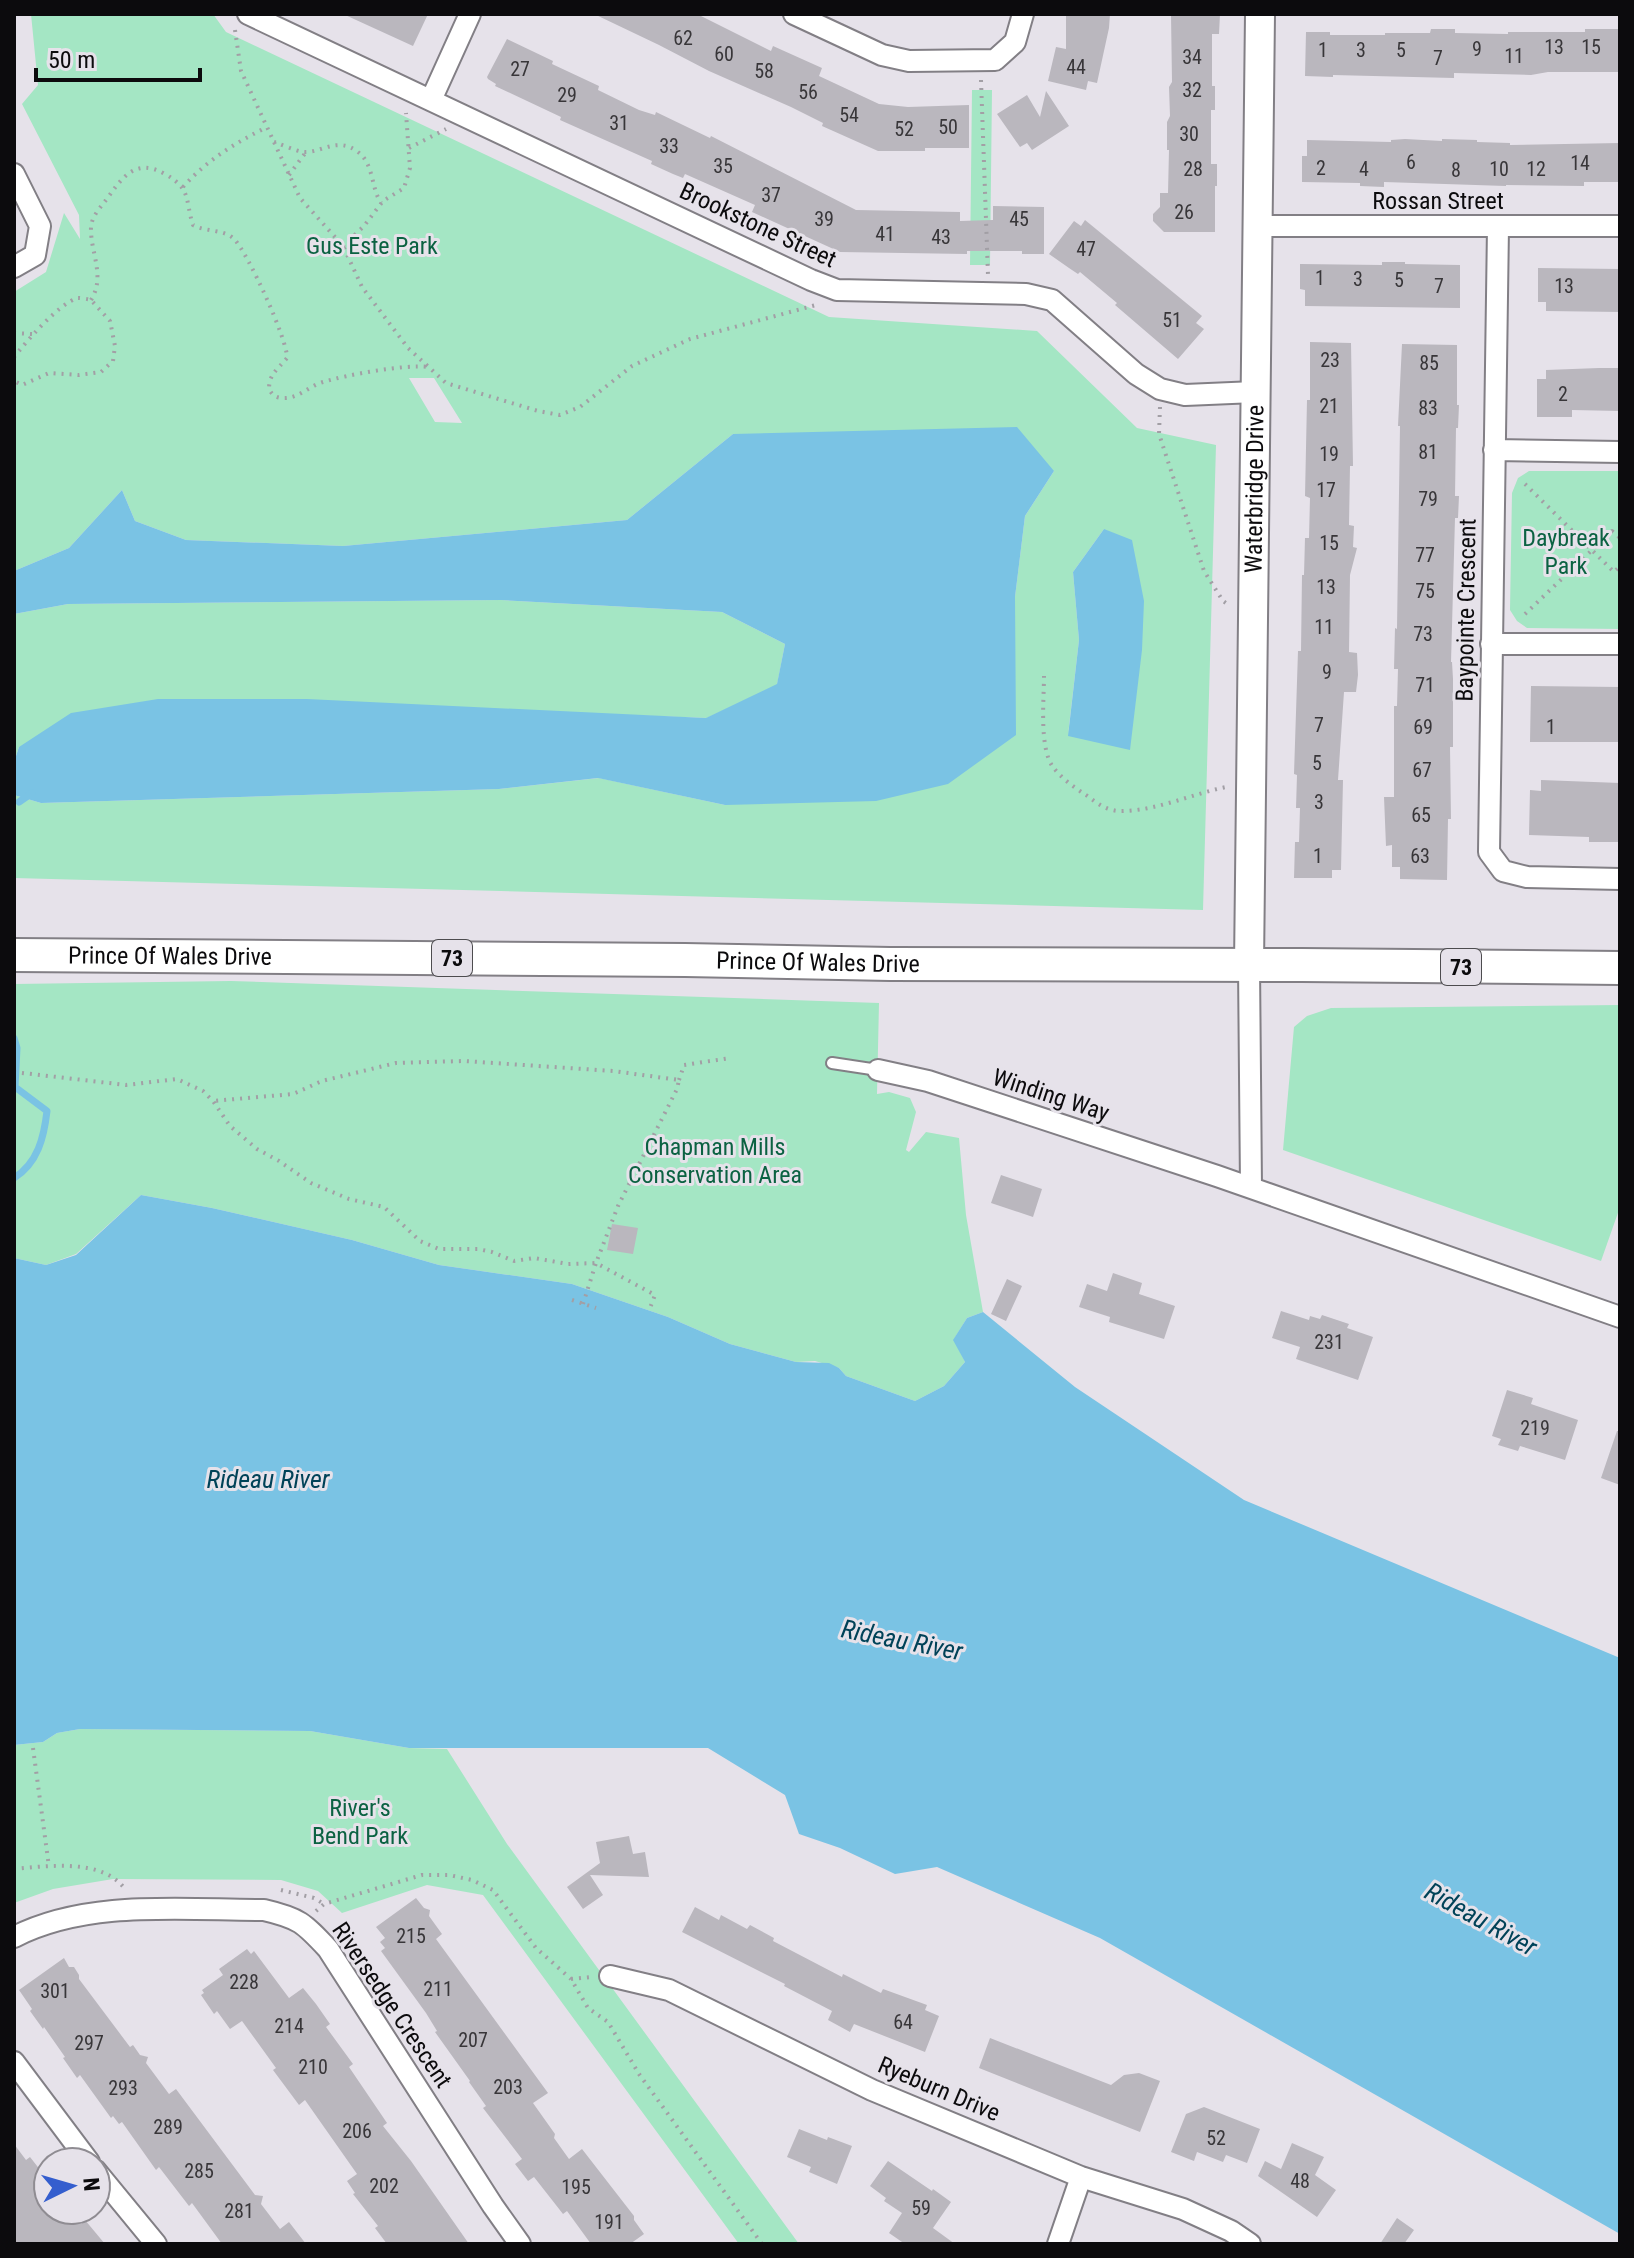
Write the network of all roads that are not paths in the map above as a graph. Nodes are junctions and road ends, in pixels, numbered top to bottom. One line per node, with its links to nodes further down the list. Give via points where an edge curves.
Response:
1 (470, 14): 6 (street)
2 (794, 14): 3 (street, via 882,55 909,61 995,60 1015,42)
3 (1023, 14)
4 (1260, 14): 8 (street, Waterbridge Drive)
5 (241, 20): 6 (street, Brookstone Street)
6 (422, 96): 12 (street, Brookstone Street, via 837,290 1026,294 1052,300 1160,389 1185,395)
7 (14, 174): 11 (street, via 40,226 35,255)
8 (1256, 226): 10 (street, Rossan Street); 12 (street, Waterbridge Drive)
9 (1620, 226): 10 (street, Rossan Street)
10 (1498, 227): 13 (street, Baypointe Crescent)
11 (14, 267)
12 (1255, 392): 19 (street, Waterbridge Drive)
13 (1494, 450): 14 (street); 15 (street, Baypointe Crescent)
14 (1620, 452)
15 (1491, 644): 16 (street); 17 (street, Baypointe Crescent, via 1489,852 1503,871 1527,877)
16 (1620, 644)
17 (1620, 879)
18 (14, 955): 19 (main road, Prince Of Wales Drive / 73)
19 (1249, 965): 20 (main road, Prince Of Wales Drive / 73); 23 (street)
20 (1620, 968)
21 (832, 1063): 22 (lane, Winding Way)
22 (878, 1070): 23 (street, Winding Way, via 928,1081)
23 (1251, 1187): 24 (street, Winding Way)
24 (1620, 1317)
25 (14, 1937): 32 (street, Riversedge Crescent, via 70,1916 119,1910 264,1910 304,1923 328,1949)
26 (610, 1976): 29 (street, Ryeburn Drive, via 669,1990 872,2090)
27 (14, 2062): 28 (street)
28 (77, 2146)
29 (1081, 2177): 33 (street); 34 (street, Ryeburn Drive, via 1183,2209)
30 (112, 2190): 31 (street)
31 (156, 2244)
32 (520, 2244)
33 (1058, 2244)
34 (1250, 2244)

